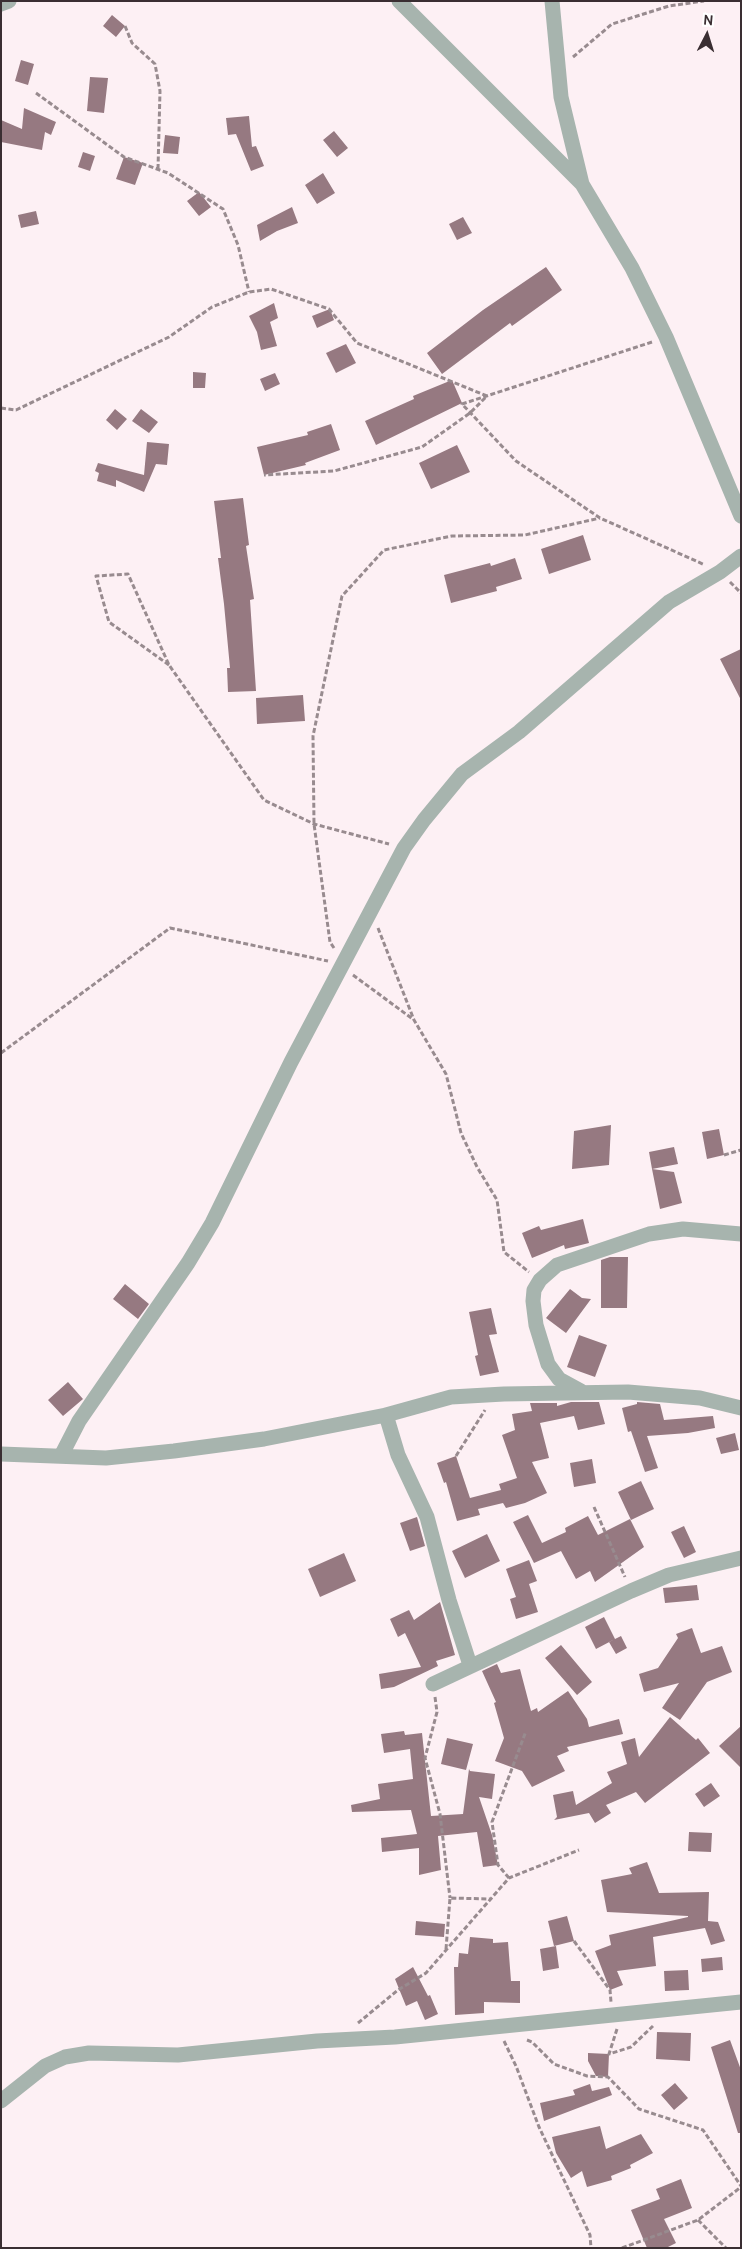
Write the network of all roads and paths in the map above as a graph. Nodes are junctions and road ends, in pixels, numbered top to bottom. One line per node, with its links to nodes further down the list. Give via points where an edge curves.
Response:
1 (9, 1): 5 (street)
2 (399, 1): 10 (street)
3 (552, 1): 10 (street, via 561,97)
4 (704, 1): 7 (path, via 669,6 612,24)
5 (1, 4)
6 (125, 26): 9 (path, via 132,42 154,64 160,91)
7 (570, 59)
8 (36, 93): 9 (path, via 124,157)
9 (158, 169): 11 (path, via 168,172 223,209 238,245)
10 (582, 184): 12 (street, via 632,268)
11 (249, 292): 13 (path, via 271,289 330,309 357,343); 14 (path, via 212,307 169,337 105,369 16,410)
12 (666, 337): 13 (path); 17 (street)
13 (487, 396): 15 (path); 15 (path, via 462,404)
14 (1, 408)
15 (470, 412): 16 (path, via 422,447 334,471); 18 (path, via 516,461)
16 (264, 475)
17 (741, 516)
18 (600, 518): 20 (path); 23 (path, via 525,535 452,536 384,550 342,596 313,736)
19 (741, 556): 20 (street)
20 (720, 572): 21 (path); 24 (street, via 669,602 519,732 462,774)
21 (741, 593)
22 (169, 665): 22 (path, via 128,574 96,576 110,622); 23 (path, via 264,800)
23 (314, 824): 24 (path); 26 (path, via 330,942)
24 (404, 848): 25 (street)
25 (372, 912): 26 (street); 27 (path)
26 (343, 964): 27 (path, via 356,978); 28 (path, via 170,928); 38 (street, via 212,1223 79,1421)
27 (414, 1020): 32 (path, via 446,1074 461,1133 497,1200 504,1252)
28 (1, 1053)
29 (741, 1150): 30 (path)
30 (724, 1155)
31 (741, 1234): 32 (street, via 683,1229 649,1234 557,1265)
32 (540, 1280): 33 (street, via 534,1290 533,1302 548,1364 559,1379)
33 (583, 1392): 34 (street); 35 (street, via 700,1398)
34 (504, 1394): 36 (street, via 451,1397); 39 (path, via 490,1402)
35 (741, 1408)
36 (386, 1415): 38 (street, via 246,1442 106,1458); 43 (street, via 398,1455 427,1517)
37 (1, 1454): 38 (street)
38 (61, 1456)
39 (456, 1456)
40 (594, 1507): 42 (path)
41 (741, 1558): 42 (street, via 669,1575)
42 (631, 1591): 43 (street)
43 (470, 1665): 44 (street)
44 (433, 1684): 48 (path, via 437,1712 425,1758 440,1814)
45 (526, 1731): 47 (path, via 492,1822 498,1865)
46 (580, 1850): 47 (path)
47 (509, 1878): 49 (path)
48 (450, 1898): 49 (path); 51 (path)
49 (491, 1899): 51 (path)
50 (574, 1941): 54 (path, via 610,1990)
51 (446, 1950): 57 (path, via 426,1973 398,1990)
52 (741, 2002): 53 (street)
53 (668, 2009): 54 (street); 54 (path, via 631,2047 609,2054)
54 (618, 2014): 55 (street)
55 (498, 2026): 57 (street, via 395,2037); 61 (path, via 539,2127 590,2235)
56 (523, 2038): 59 (path, via 532,2042 554,2064 587,2076 608,2077 639,2109 703,2130)
57 (338, 2039): 58 (street, via 178,2055 89,2053 45,2066)
58 (1, 2101)
59 (741, 2186): 60 (path)
60 (698, 2220): 62 (path); 63 (path)
61 (591, 2248)
62 (622, 2248)
63 (726, 2248)

